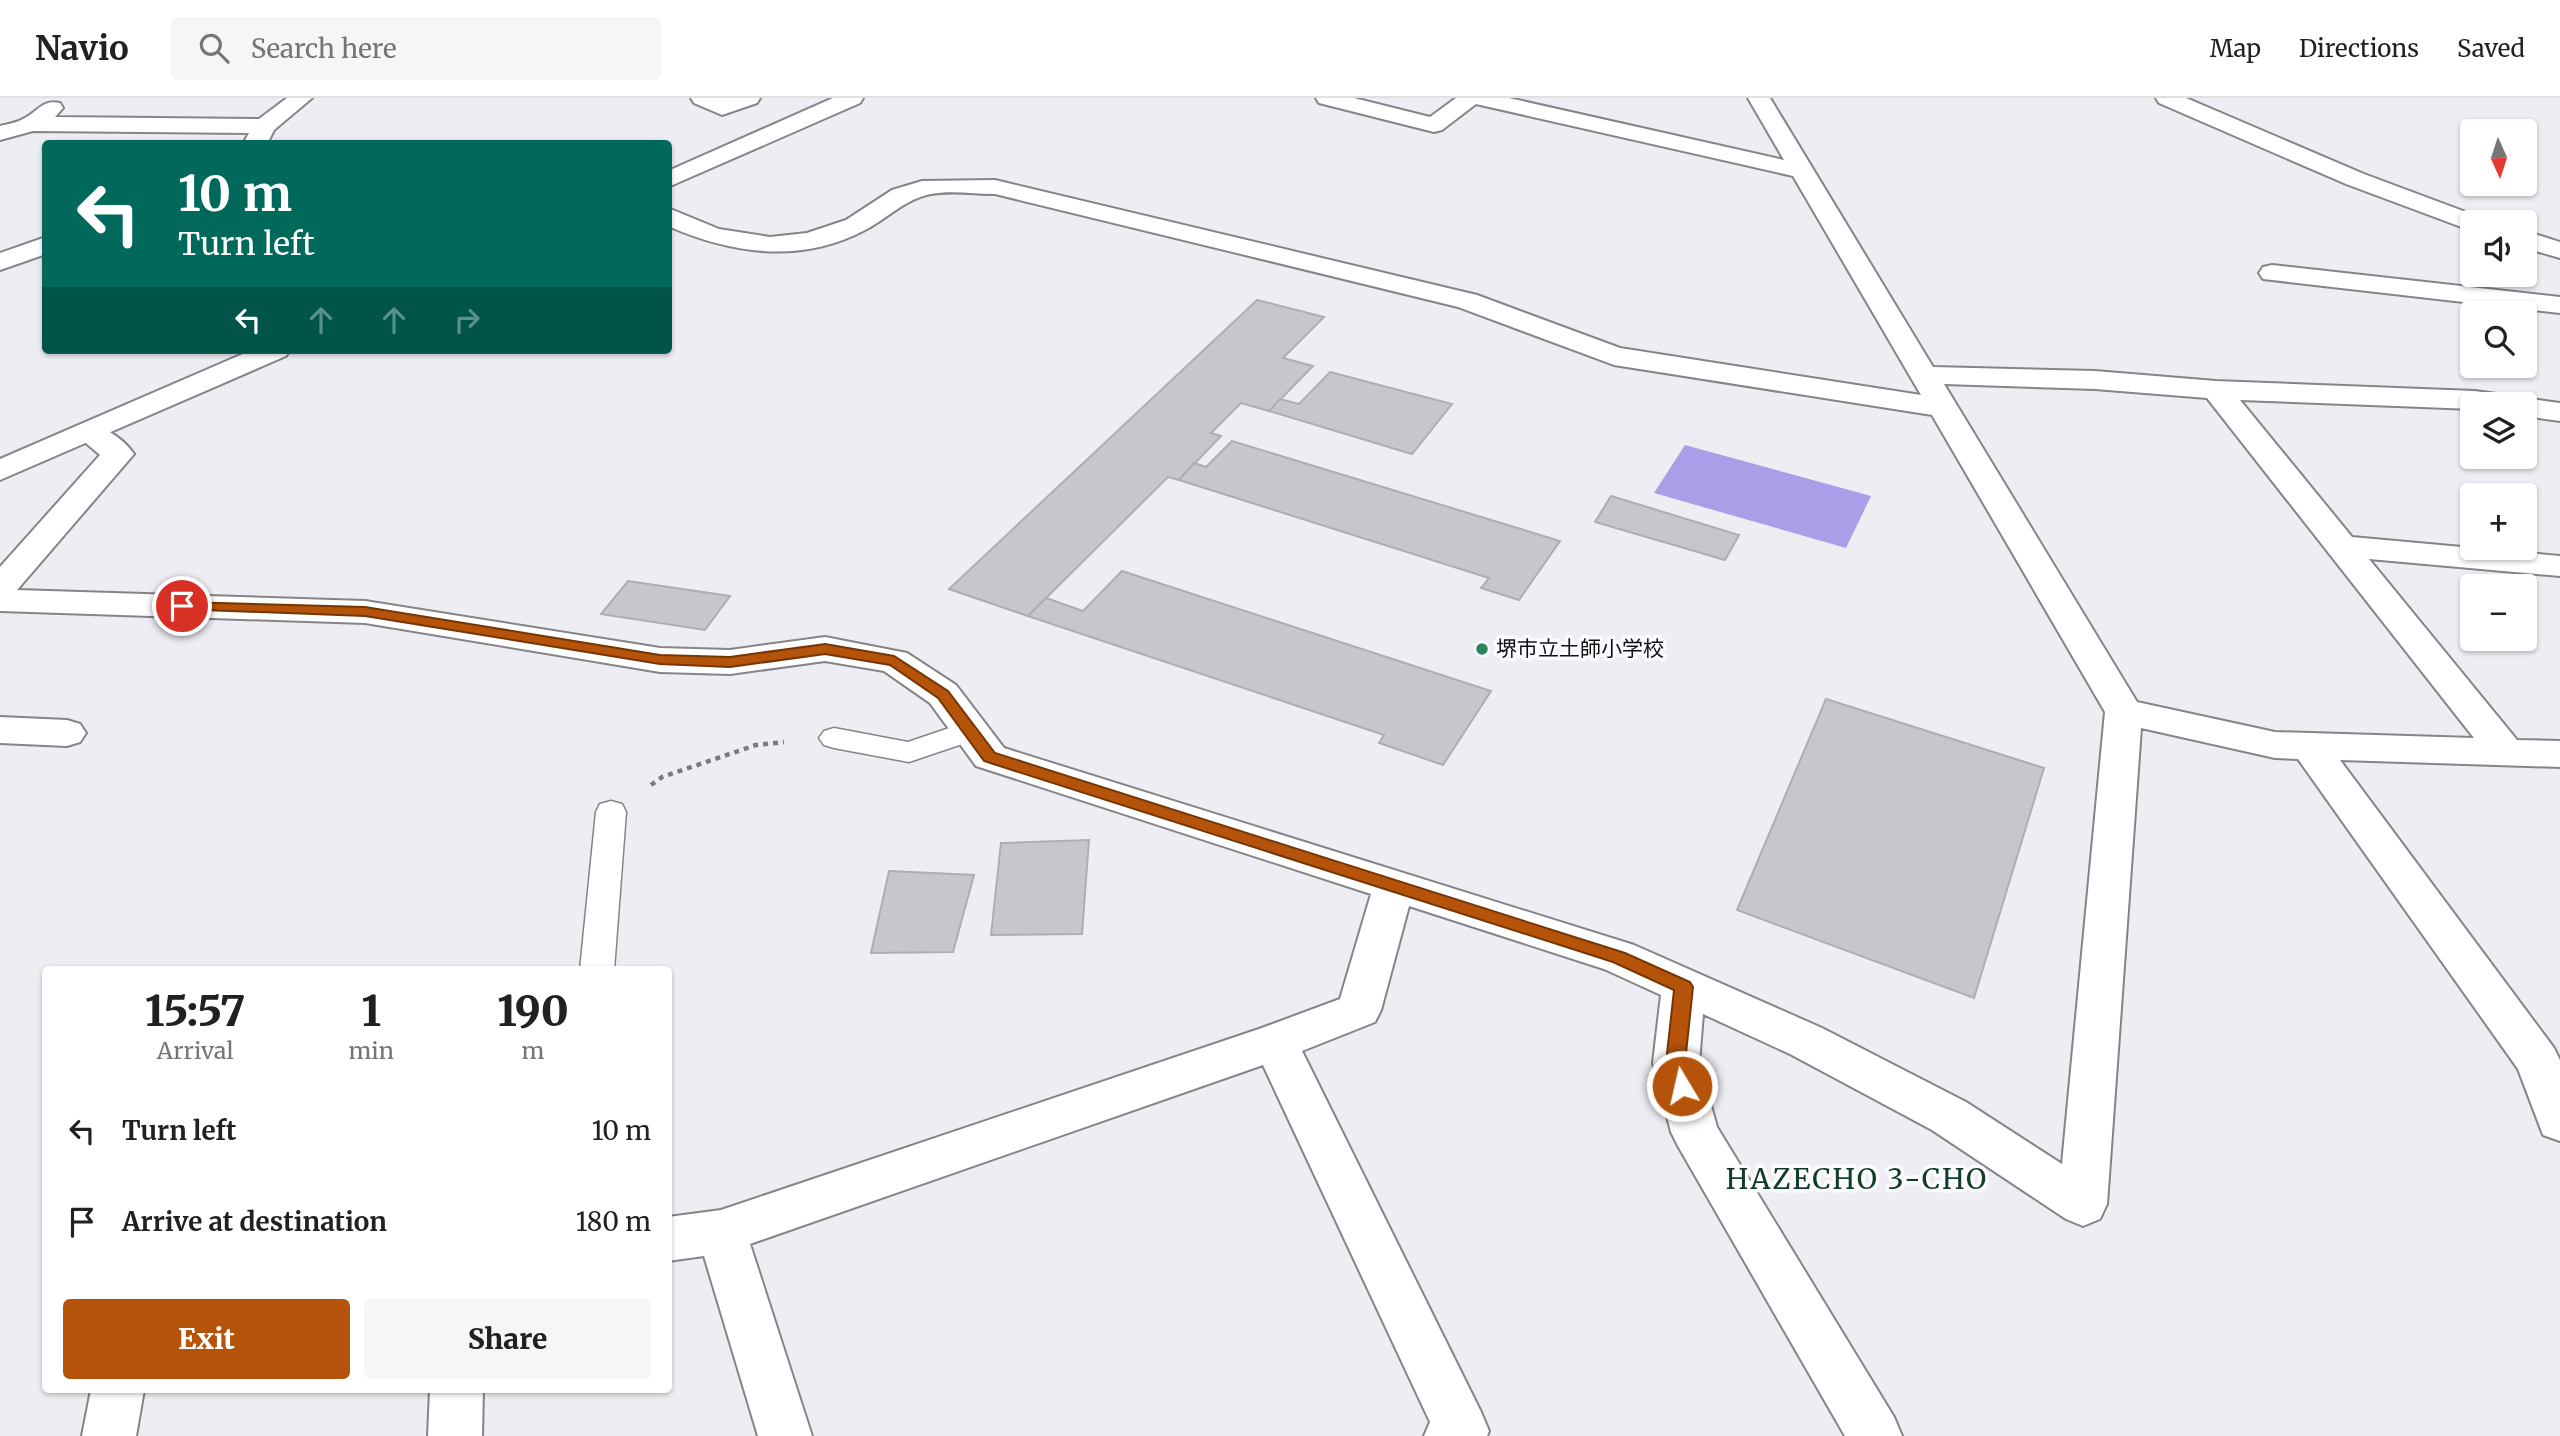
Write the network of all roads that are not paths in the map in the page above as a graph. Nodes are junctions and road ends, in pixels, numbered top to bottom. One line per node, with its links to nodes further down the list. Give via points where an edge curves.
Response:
1 (65, 98): 11 (street)
2 (301, 98): 13 (street)
3 (702, 98): 4 (street, via 722,108)
4 (749, 98)
5 (852, 98): 15 (street)
6 (1327, 98): 7 (street, via 1434,125)
7 (1470, 98)
8 (1479, 98): 14 (street)
9 (1759, 98): 14 (street)
10 (2167, 98): 17 (street, via 2355,179)
11 (32, 124): 12 (street); 13 (street)
12 (0, 133)
13 (260, 135)
14 (1802, 171): 25 (street)
15 (672, 178)
16 (672, 218): 28 (street, via 713,236 770,244 811,240 855,225 901,195 931,186 995,187 1468,301 1614,356)
17 (2460, 218)
18 (2537, 243): 20 (street)
19 (42, 246): 21 (street)
20 (2560, 250)
21 (0, 262)
22 (2272, 273): 23 (street)
23 (2560, 305)
24 (267, 354): 31 (street)
25 (1922, 375): 26 (street, via 2095,380); 28 (street)
26 (2216, 390): 27 (street); 33 (street)
27 (2460, 399)
28 (1941, 407): 37 (street)
29 (2537, 409): 30 (street)
30 (2560, 412)
31 (89, 432): 32 (street); 35 (street, via 118,454)
32 (0, 471)
33 (2341, 546): 34 (street); 43 (street)
34 (2560, 566)
35 (0, 588)
36 (0, 600): 39 (street, via 365,612 660,660 730,662 825,649 894,661 943,694)
37 (2124, 712): 42 (street, via 2275,745); 48 (street, via 2082,1204 1949,1116 1806,1041)
38 (0, 730): 40 (street)
39 (971, 730): 41 (lane, via 909,752); 46 (street, via 990,757)
40 (67, 733)
41 (834, 737)
42 (2309, 746): 43 (street); 50 (street, via 2538,1061)
43 (2507, 752): 44 (street)
44 (2560, 754)
45 (611, 812): 47 (lane)
46 (1393, 888): 48 (street, via 1619,957); 49 (street, via 1359,1010)
47 (597, 966)
48 (1684, 987): 59 (street, via 1676,1063 1695,1132)
49 (1275, 1042): 51 (street); 58 (street, via 1462,1431)
50 (2560, 1121)
51 (721, 1232): 52 (street); 57 (street)
52 (672, 1238)
53 (117, 1393): 55 (street)
54 (457, 1393): 56 (street)
55 (109, 1436)
56 (455, 1436)
57 (785, 1436)
58 (1451, 1436)
59 (1875, 1436)

